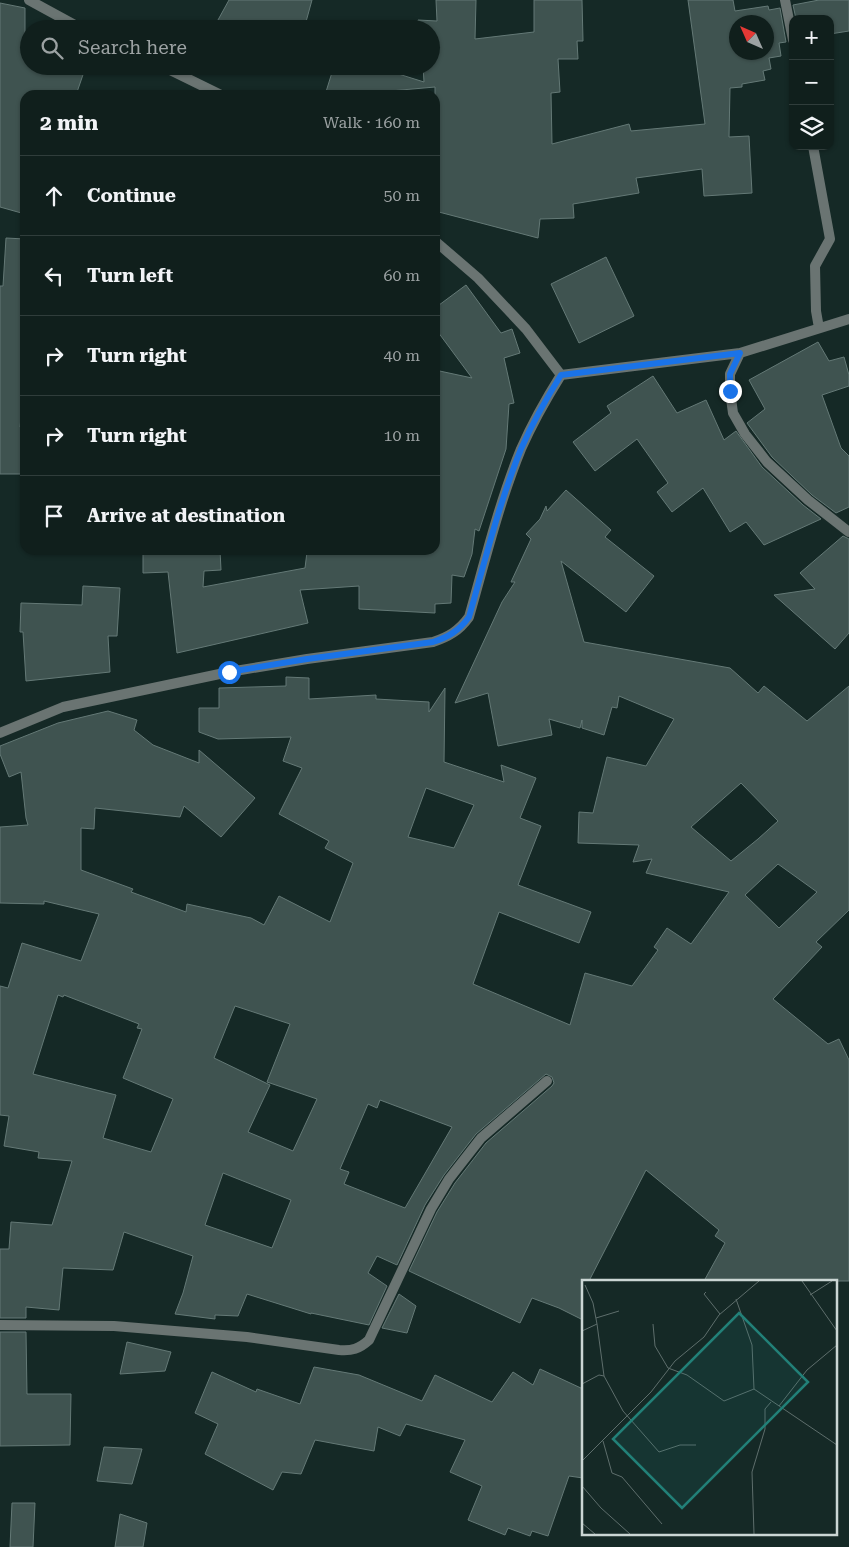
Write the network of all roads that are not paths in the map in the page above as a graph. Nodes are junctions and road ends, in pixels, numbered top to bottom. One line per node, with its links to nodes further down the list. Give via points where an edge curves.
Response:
1 (29, 0): 3 (street)
2 (785, 0): 4 (street)
3 (66, 20)
4 (789, 20)
5 (180, 75): 6 (street)
6 (211, 90)
7 (814, 150): 10 (street, via 830,239 815,266)
8 (440, 245): 12 (street, via 478,278 526,328)
9 (849, 319): 10 (street)
10 (819, 328): 11 (street)
11 (740, 353): 12 (street); 13 (street, via 730,374 730,391 733,413 745,434 767,462)
12 (561, 375): 14 (street, via 522,448 506,489 469,617 461,628 446,638 239,670 63,708)
13 (849, 532)
14 (0, 733)
15 (548, 1081): 16 (street, via 481,1138 449,1179 431,1208 368,1340 360,1348 339,1350 247,1337 114,1326)
16 (0, 1325)

